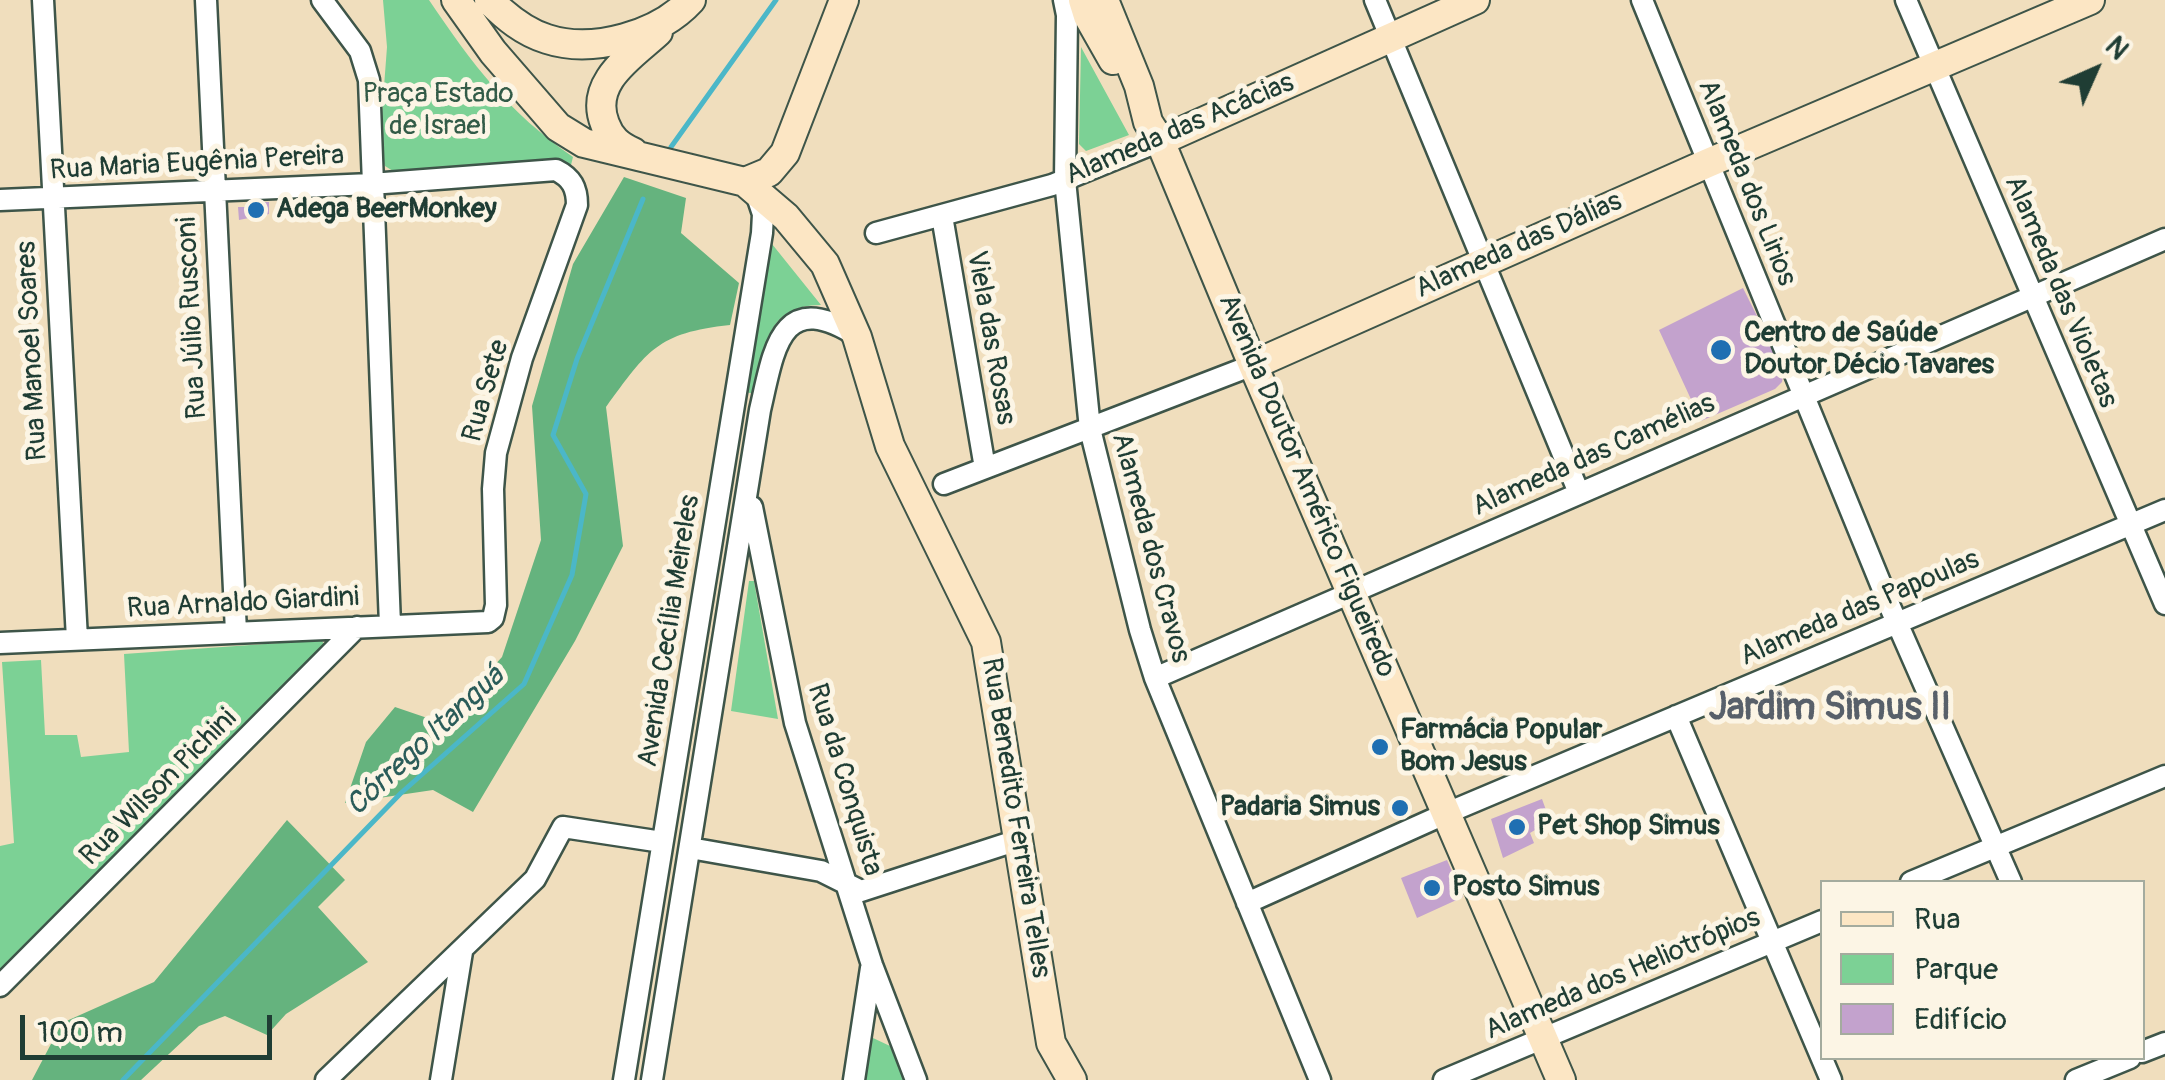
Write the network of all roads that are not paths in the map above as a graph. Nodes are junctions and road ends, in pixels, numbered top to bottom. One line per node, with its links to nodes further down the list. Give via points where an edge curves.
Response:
1 (43, 0): 26 (street, Rua Manoel Soares)
2 (206, 0): 25 (street, Rua Júlio Rusconi)
3 (322, 0): 23 (street, via 360,51 369,80)
4 (456, 0): 19 (main road, via 558,127 584,143)
5 (490, 0): 15 (main road, via 525,29 576,44 624,38)
6 (844, 0): 24 (main road, via 785,153)
7 (1064, 0): 21 (street, Alameda dos Cravos)
8 (1083, 0): 18 (main road)
9 (1104, 0): 18 (main road, Avenida Doutor Américo Figueiredo)
10 (1375, 0): 16 (street)
11 (1474, 0): 16 (main road, Alameda das Acácias)
12 (1642, 0): 20 (street, Alameda dos Lirios)
13 (1906, 0): 17 (street, Alameda das Violetas)
14 (2090, 0): 17 (main road, Alameda das Dálias)
15 (682, 8): 19 (main road, via 618,66 600,102 618,144)
16 (1391, 38): 18 (main road, Alameda das Acácias); 31 (street)
17 (1934, 67): 20 (main road, Alameda das Dálias); 32 (street, Alameda das Violetas)
18 (1154, 132): 21 (street, Alameda das Acácias); 34 (main road, Avenida Doutor Américo Figueiredo)
19 (656, 162): 24 (main road)
20 (1708, 163): 31 (main road, Alameda das Dálias); 35 (street, Alameda dos Lirios)
21 (1065, 180): 28 (street, Alameda das Acácias); 38 (street, Alameda dos Cravos)
22 (572, 181): 23 (street, Rua Maria Eugênia Pereira, via 556,170); 47 (street, Rua Sete, via 577,205 496,453 496,605)
23 (371, 184): 25 (street, Rua Maria Eugênia Pereira); 49 (street)
24 (750, 187): 33 (main road, Rua Benedito Ferreira Telles, via 826,264); 36 (street, Avenida Cecília Meireles, via 763,214 762,233)
25 (214, 190): 26 (street, Rua Maria Eugênia Pereira); 51 (street, Rua Júlio Rusconi)
26 (52, 198): 27 (street, Rua Maria Eugênia Pereira); 52 (street, Rua Manoel Soares)
27 (0, 200)
28 (942, 216): 29 (street, Alameda das Acácias); 39 (street, Viela das Rosas)
29 (876, 233)
30 (2165, 239): 32 (street, Alameda das Camélias)
31 (1485, 260): 34 (main road, Alameda das Dálias); 42 (street)
32 (2031, 295): 35 (street, Alameda das Camélias); 44 (street, Alameda das Violetas)
33 (858, 336): 37 (street, via 832,320 796,323 776,343); 58 (main road, Rua Benedito Ferreira Telles, via 890,446 986,642)
34 (1253, 366): 38 (street, Alameda das Dálias); 45 (main road, Avenida Doutor Américo Figueiredo)
35 (1803, 395): 42 (street, Alameda das Camélias); 48 (street, Alameda dos Lirios)
36 (734, 406): 37 (street); 59 (street, Avenida Cecília Meireles)
37 (760, 410): 41 (street)
38 (1090, 429): 39 (street, Alameda das Dálias); 54 (street, Alameda dos Cravos)
39 (984, 468): 40 (street, Alameda das Dálias)
40 (944, 484)
41 (748, 488): 61 (street); 64 (street, Rua da Conquista, via 795,723)
42 (1579, 493): 45 (street, Alameda das Camélias)
43 (2165, 510): 44 (street, Alameda das Papoulas)
44 (2130, 525): 46 (street, Alameda das Violetas); 48 (street, Alameda das Papoulas)
45 (1350, 592): 54 (street, Alameda das Camélias); 57 (main road, Avenida Doutor Américo Figueiredo)
46 (2165, 604)
47 (488, 622): 49 (street, Rua Arnaldo Giardini)
48 (1897, 622): 55 (street, Alameda das Papoulas); 60 (street, Alameda dos Lirios)
49 (390, 625): 50 (street, Rua Arnaldo Giardini)
50 (357, 627): 51 (street, Rua Arnaldo Giardini); 70 (street, Rua Wilson Pichini)
51 (236, 632): 52 (street, Rua Arnaldo Giardini)
52 (78, 639): 53 (street, Rua Arnaldo Giardini)
53 (0, 643)
54 (1155, 678): 65 (street, Alameda dos Cravos)
55 (1676, 716): 57 (street, Alameda das Papoulas); 67 (street)
56 (2165, 776): 60 (street)
57 (1447, 813): 65 (street, Alameda das Papoulas); 72 (main road, Avenida Doutor Américo Figueiredo)
58 (1018, 840): 64 (street, via 861,891); 83 (main road, Rua Benedito Ferreira Telles, via 1051,1042)
59 (662, 842): 68 (street, via 563,827 535,880); 79 (street, Avenida Cecília Meireles)
60 (1996, 846): 62 (street); 63 (street, Alameda dos Lirios)
61 (690, 848): 64 (street, via 820,871); 80 (street)
62 (1916, 880)
63 (2011, 880)
64 (846, 882): 69 (street, Rua da Conquista)
65 (1246, 903): 84 (street, Alameda dos Cravos)
66 (1820, 921): 67 (street, Alameda dos Heliotrópios)
67 (1771, 943): 72 (street, Alameda dos Heliotrópios); 74 (street)
68 (462, 952): 77 (street); 78 (street)
69 (872, 965): 71 (street, Rua da Conquista); 73 (street)
70 (0, 986)
71 (891, 1018): 73 (street, via 873,1027); 82 (street, Rua da Conquista)
72 (1544, 1038): 85 (street, Alameda dos Heliotrópios); 86 (main road, Avenida Doutor Américo Figueiredo)
73 (859, 1048): 81 (street)
74 (1820, 1053)
75 (2124, 1060): 76 (street)
76 (2089, 1072)
77 (326, 1080)
78 (441, 1080)
79 (624, 1080)
80 (652, 1080)
81 (854, 1080)
82 (916, 1080)
83 (1072, 1080)
84 (1320, 1080)
85 (1444, 1080)
86 (1561, 1080)

